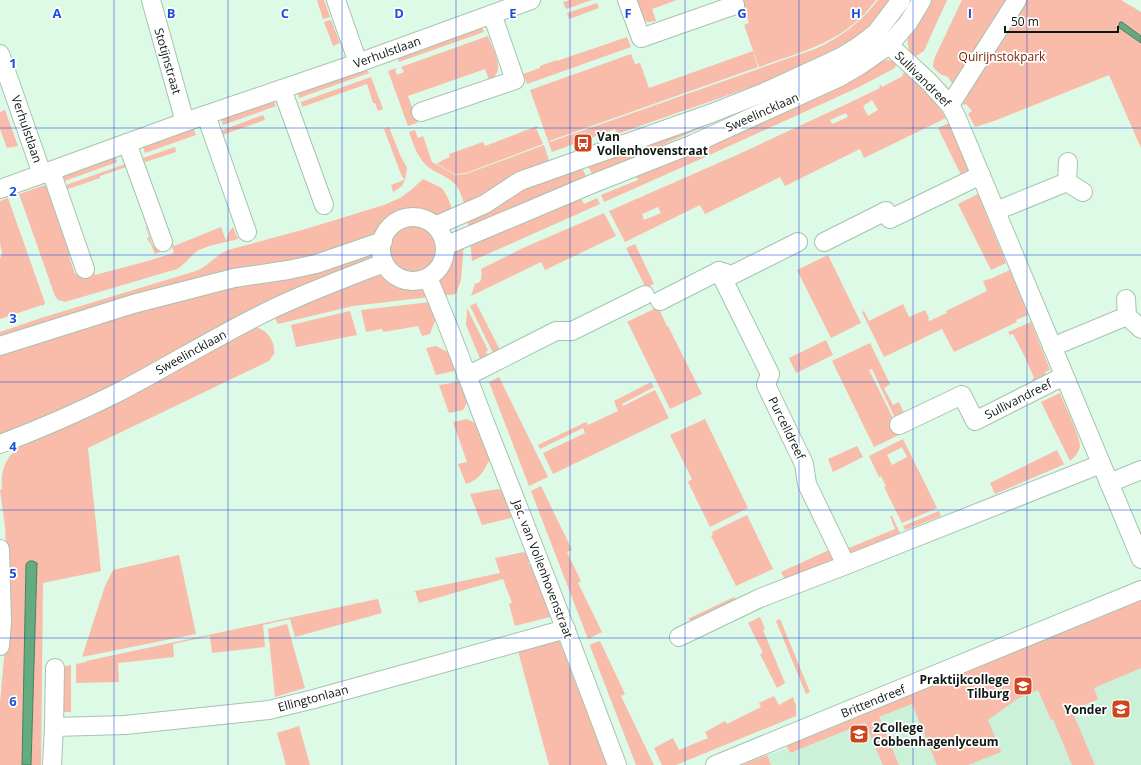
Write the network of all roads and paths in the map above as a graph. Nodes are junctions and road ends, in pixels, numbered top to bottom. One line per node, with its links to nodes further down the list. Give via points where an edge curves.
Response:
1 (151, 0): 18 (street, Stotijnstraat)
2 (336, 0): 13 (street)
3 (531, 0): 9 (street, Verhulstlaan)
4 (627, 0): 8 (street, via 641,38)
5 (901, 0): 10 (street, Sweelincklaan)
6 (922, 0): 11 (street, Sweelincklaan, via 908,23)
7 (1018, 0): 15 (street)
8 (735, 5)
9 (492, 14): 13 (street, Verhulstlaan); 16 (street, via 515,80)
10 (876, 33): 11 (street, Sullivandreef); 28 (street, Sweelincklaan, via 843,56 765,92 520,181 485,204)
11 (889, 45): 15 (street, Sullivandreef); 34 (street, Sweelincklaan, via 840,77 749,119)
12 (0, 54): 21 (street, Verhulstlaan)
13 (358, 63): 14 (street, Verhulstlaan)
14 (282, 89): 17 (street, Verhulstlaan); 26 (street)
15 (950, 105): 22 (street, Sullivandreef)
16 (420, 112)
17 (206, 115): 18 (street, Verhulstlaan); 29 (street)
18 (185, 122): 19 (street, Verhulstlaan)
19 (127, 143): 21 (street, Verhulstlaan); 31 (street)
20 (1068, 162): 23 (street)
21 (46, 172): 24 (street); 36 (street, Verhulstlaan)
22 (981, 175): 27 (street, Sullivandreef); 33 (street, via 890,219 886,211)
23 (1067, 182): 25 (street); 27 (street)
24 (0, 190)
25 (1083, 192)
26 (324, 205)
27 (996, 211): 41 (street, Sullivandreef)
28 (435, 226): 30 (street, via 419,217 403,219 388,229); 34 (street, via 443,237)
29 (247, 232)
30 (382, 241): 35 (street, via 381,254); 40 (street, via 316,264 234,278 133,304)
31 (163, 242)
32 (798, 242): 37 (street, via 732,275)
33 (824, 242)
34 (445, 246): 38 (street, via 439,268)
35 (384, 263): 38 (street, via 388,270 402,279 419,281); 45 (street, Sweelincklaan, via 268,311 116,393 55,423)
36 (85, 269)
37 (719, 271): 42 (street, via 572,331 556,331); 51 (street, Purcelldreef, via 770,374 766,385 804,464 807,484)
38 (428, 278): 42 (street, Jac. van Vollenhovenstraat)
39 (1141, 329): 41 (street, via 1127,308)
40 (0, 346)
41 (1052, 347): 43 (street, Sullivandreef)
42 (466, 375): 53 (street, Jac. van Vollenhovenstraat)
43 (1064, 376): 44 (street, Sullivandreef, via 975,421 962,394); 46 (street, Sullivandreef)
44 (899, 426)
45 (0, 444)
46 (1101, 464): 48 (street, Sullivandreef); 51 (street)
47 (1141, 470): 48 (street)
48 (1109, 483): 50 (street, Sullivandreef)
49 (0, 549): 55 (street)
50 (1141, 559)
51 (846, 565): 54 (street, via 760,598)
52 (1141, 590): 60 (street, Brittendreef)
53 (566, 629): 57 (street, Ellingtonlaan, via 269,710 125,725); 59 (street, Jac. van Vollenhovenstraat)
54 (679, 637)
55 (0, 646)
56 (55, 668): 57 (street)
57 (54, 727): 58 (street)
58 (52, 765)
59 (617, 765)
60 (715, 765)

